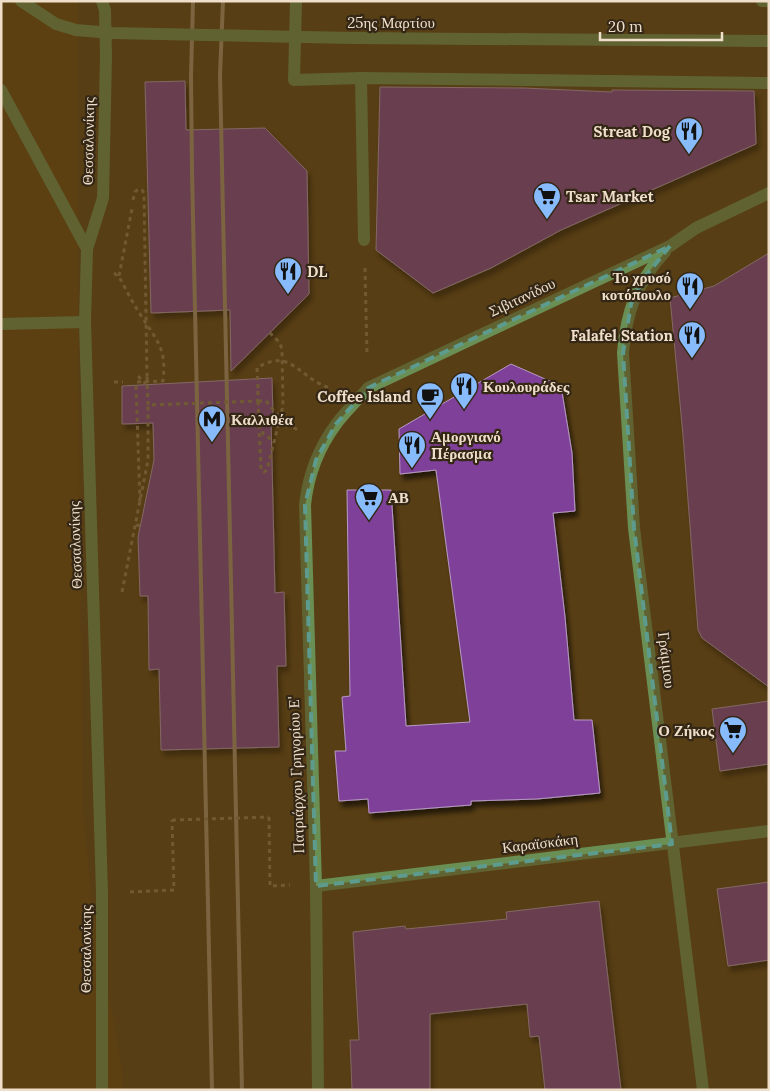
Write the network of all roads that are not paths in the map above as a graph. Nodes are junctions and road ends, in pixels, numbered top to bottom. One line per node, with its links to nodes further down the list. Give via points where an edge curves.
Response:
1 (21, 1): 6 (street, 25ης Μαρτίου, bridge, via 56,24 76,30 111,33)
2 (102, 1): 13 (street, Θεσσαλονίκης, via 106,56 103,198)
3 (296, 1): 7 (street, via 294,80)
4 (762, 1): 5 (street)
5 (769, 1)
6 (769, 42)
7 (361, 78): 8 (street); 11 (street)
8 (769, 83)
9 (1, 90): 13 (street)
10 (769, 193): 12 (street, Σιβιτανίδου, via 696,228)
11 (364, 240)
12 (670, 246): 16 (street, Σιβιτανίδου, via 368,388 336,424); 18 (street, Γράμμου, via 654,263 631,304 623,353 634,528)
13 (87, 249): 14 (street, Θεσσαλονίκης)
14 (85, 322): 15 (street); 20 (street, Θεσσαλονίκης, via 102,892)
15 (1, 324)
16 (316, 460): 19 (street, Πατριάρχου Γρηγορίου Ε', via 307,486 305,505)
17 (769, 831): 18 (street, Καραϊσκάκη)
18 (672, 844): 19 (street, Καραϊσκάκη); 22 (street, Γράμμου)
19 (316, 886): 21 (street, Πατριάρχου Γρηγορίου Ε')
20 (102, 1090)
21 (318, 1090)
22 (703, 1090)

